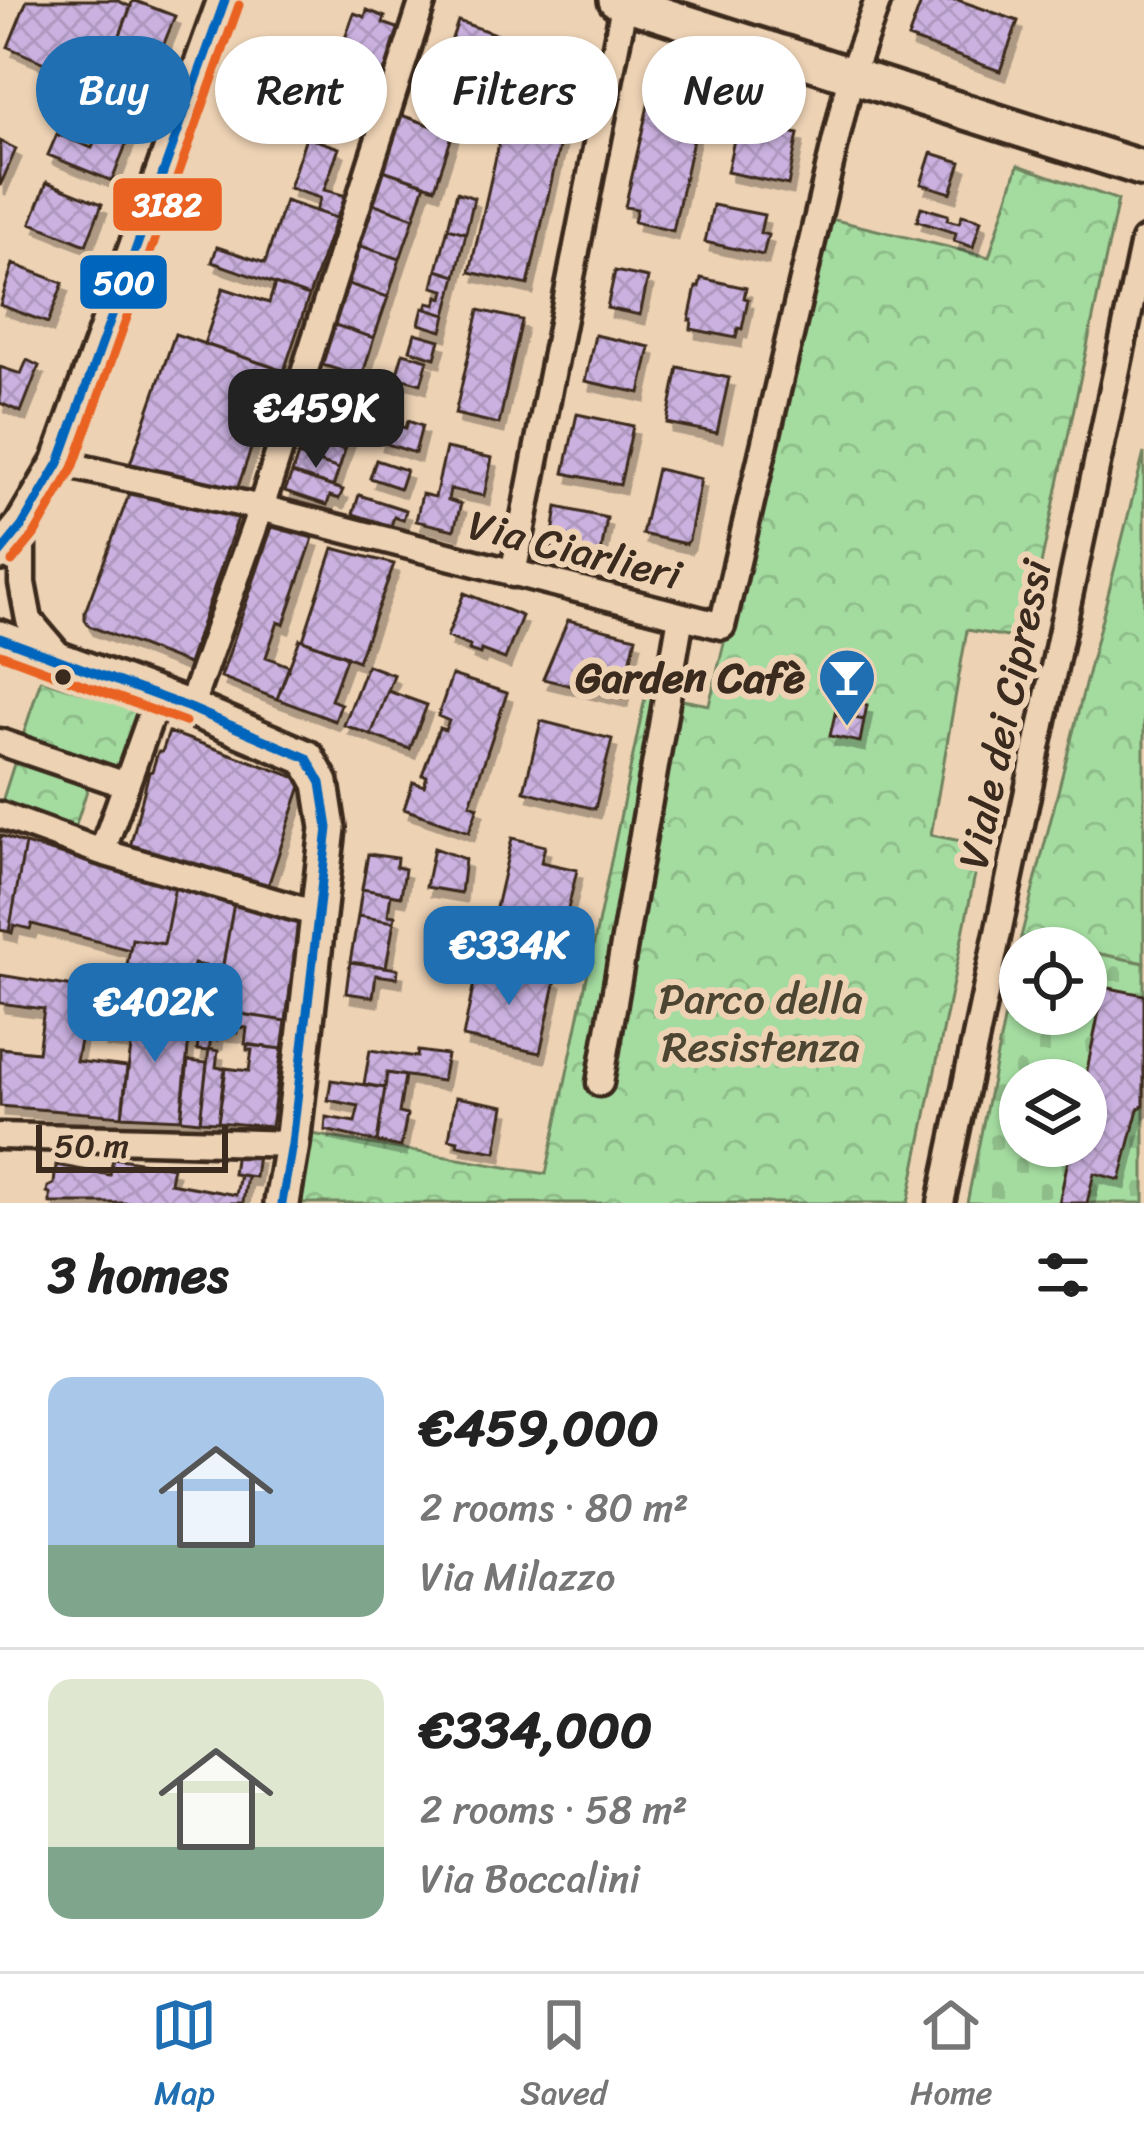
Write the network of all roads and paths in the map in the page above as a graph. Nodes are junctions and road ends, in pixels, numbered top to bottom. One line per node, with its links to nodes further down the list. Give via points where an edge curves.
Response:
1 (224, 0): 8 (street)
2 (423, 0): 9 (street)
3 (878, 0): 5 (street)
4 (622, 1): 5 (street); 12 (street)
5 (851, 75): 6 (street); 13 (street, Via Ciarlieri, via 722,626)
6 (1144, 169)
7 (1144, 242): 26 (street, Viale dei Cipressi)
8 (59, 463): 9 (street, Via Ciarlieri); 10 (street)
9 (261, 508): 12 (street, Via Ciarlieri); 16 (street)
10 (22, 526): 11 (street); 15 (street, via 29,620)
11 (0, 554)
12 (513, 574): 13 (street, Via Ciarlieri)
13 (681, 616): 22 (street)
14 (0, 638): 15 (street)
15 (62, 660): 16 (street)
16 (174, 702): 18 (street); 21 (street, via 307,758 321,783 328,827)
17 (0, 742): 18 (street)
18 (126, 785): 20 (street)
19 (0, 815): 20 (street)
20 (102, 852): 21 (street)
21 (317, 914): 24 (street)
22 (600, 1084)
23 (0, 1136): 24 (street)
24 (292, 1144): 25 (street)
25 (282, 1203)
26 (941, 1203)

